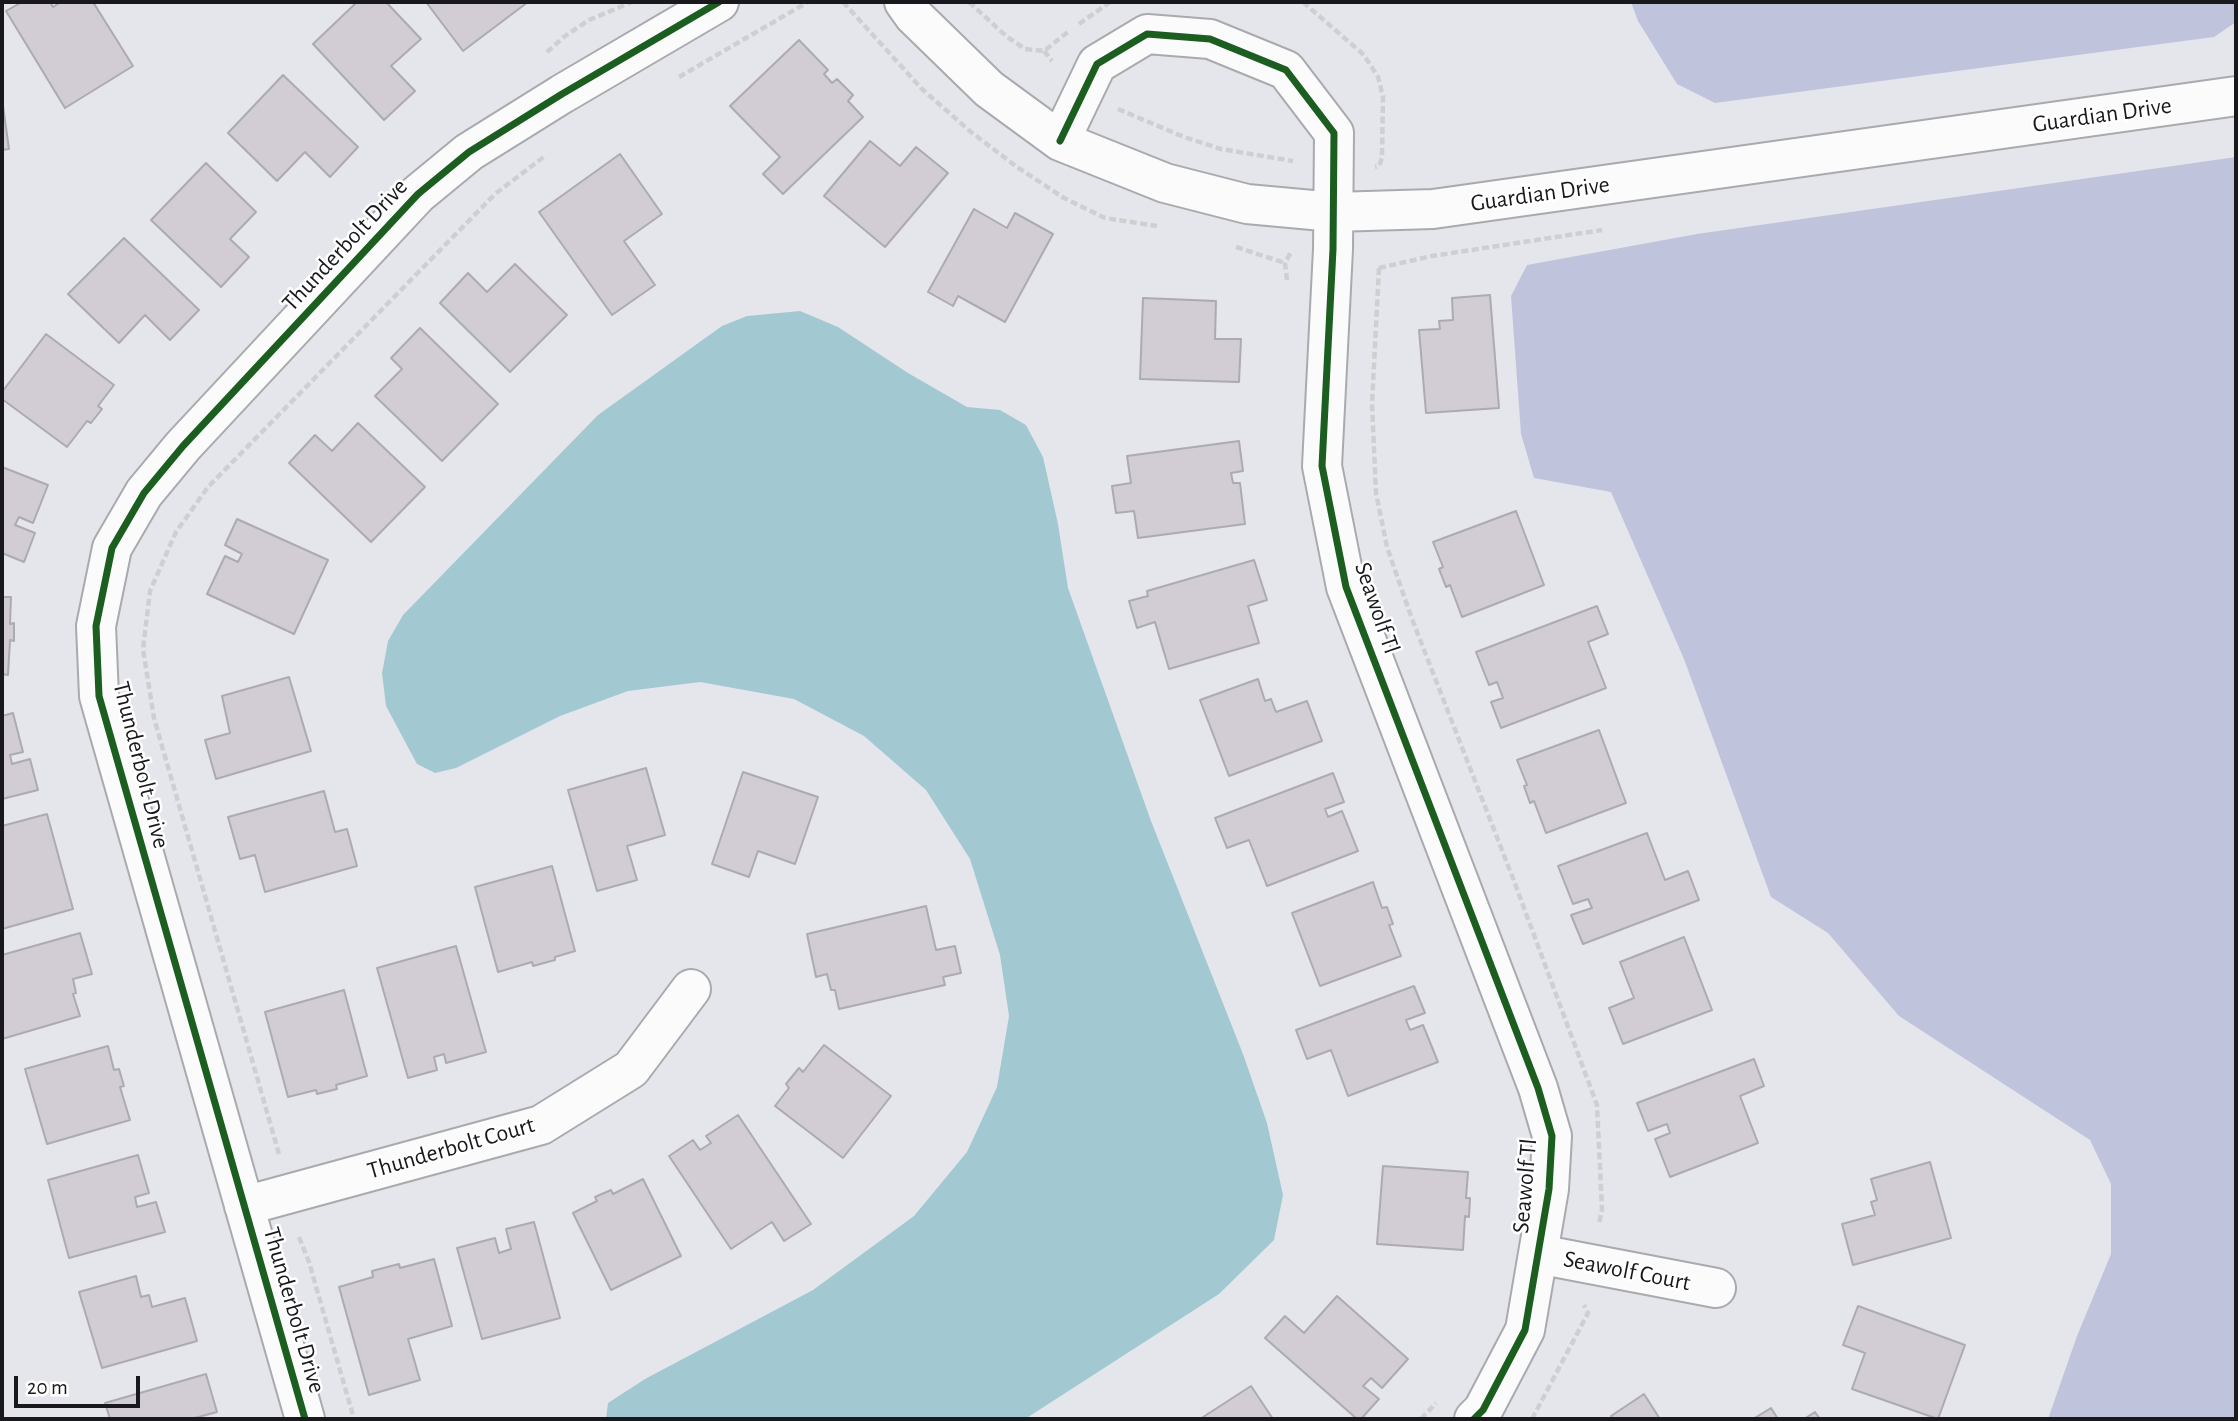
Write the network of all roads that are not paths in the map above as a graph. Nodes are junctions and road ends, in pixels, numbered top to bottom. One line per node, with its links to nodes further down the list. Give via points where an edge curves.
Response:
1 (719, 2): 7 (street, Thunderbolt Drive, via 469,152 418,194 183,446 144,493 112,548 96,626 99,696)
2 (904, 2): 4 (street, Guardian Drive, via 989,89)
3 (2236, 96): 5 (street, Guardian Drive, via 1433,209)
4 (1060, 141): 5 (street, Guardian Drive, via 1165,183 1247,204); 5 (street, Seawolf Tl, via 1097,64 1147,34 1210,38 1286,70 1334,133)
5 (1334, 212): 8 (street, Seawolf Tl, via 1322,466 1346,587 1538,1088 1552,1136)
6 (691, 989): 7 (street, Thunderbolt Court, via 631,1069 541,1125)
7 (244, 1206): 10 (street, Thunderbolt Drive)
8 (1538, 1254): 9 (street, Seawolf Court); 11 (street, Seawolf Tl, via 1525,1330)
9 (1716, 1288)
10 (305, 1419)
11 (1474, 1419)

